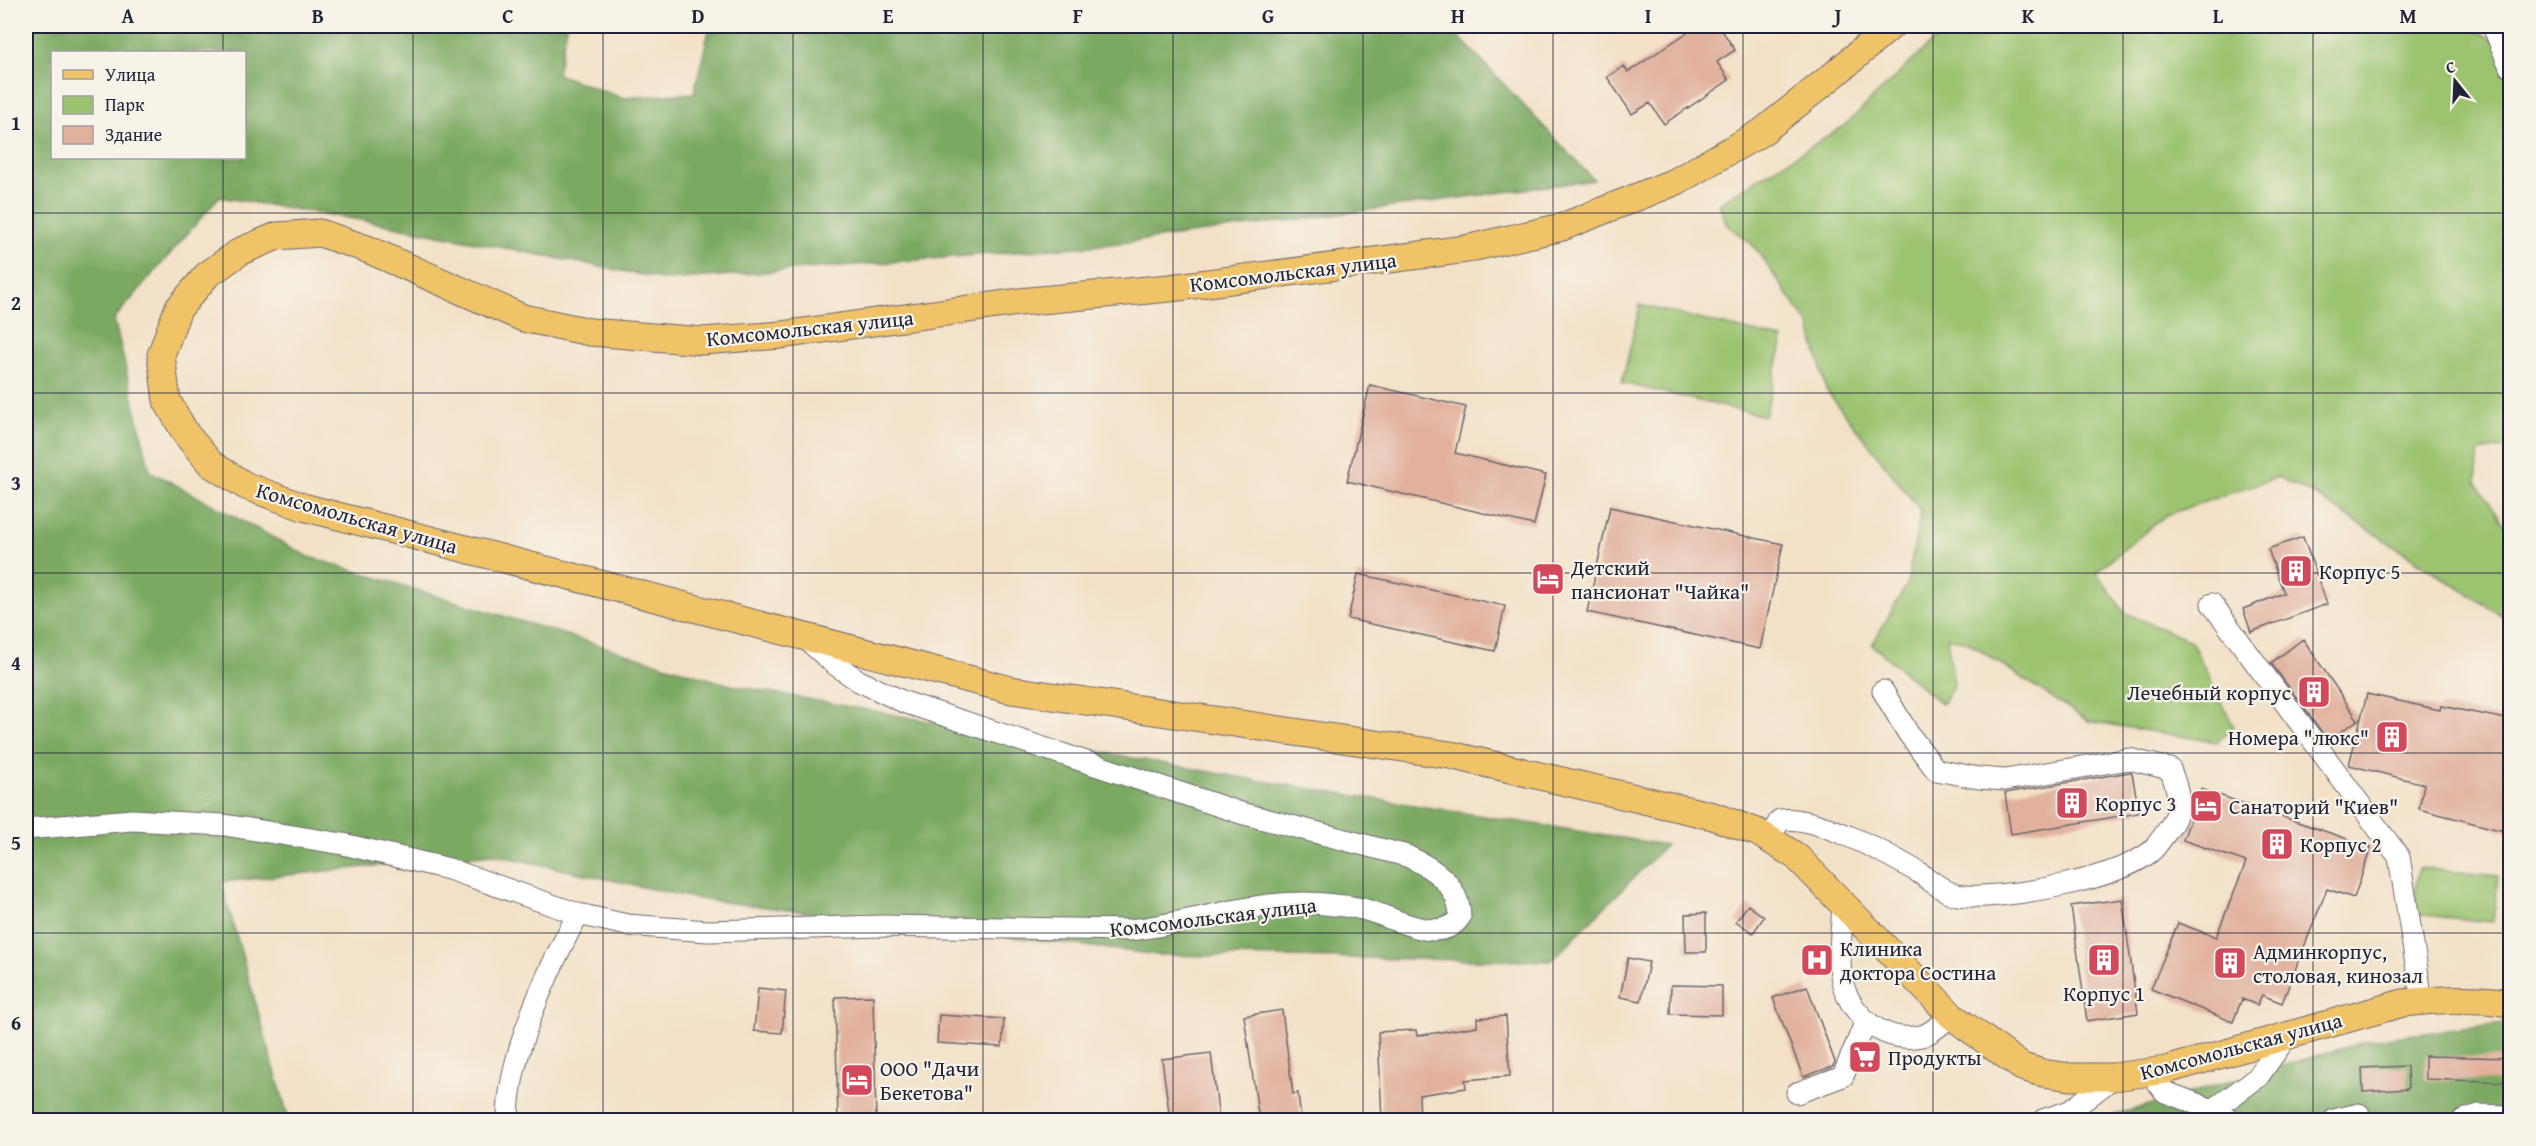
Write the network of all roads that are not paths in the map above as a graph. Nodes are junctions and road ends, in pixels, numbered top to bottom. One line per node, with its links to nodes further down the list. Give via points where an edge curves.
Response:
1 (1891, 26): 5 (main road, Комсомольская улица, via 1762,132 1677,181 1562,227 1466,249 781,335 703,341 590,332 522,318 367,249 320,233 277,236 241,251 207,275 178,309 161,355 167,401 186,434 211,464 246,486 303,507)
2 (2493, 26): 3 (street)
3 (2511, 67)
4 (2212, 604): 11 (street, via 2399,857)
5 (805, 638): 8 (main road, Комсомольская улица, via 1011,690 1450,755 1713,816); 10 (street, Комсомольская улица, via 859,681 904,702 1240,813 1407,856 1428,865 1446,881 1455,895 1460,917 1448,928 1428,930 1366,910 1317,902 1254,908 1129,930 881,926 708,931 627,925)
6 (1883, 691): 8 (street, via 1936,770 2005,780 2129,759 2145,762 2170,769 2178,790 2177,818 2150,854 2101,876 2008,894 1956,895 1899,861 1838,832 1791,818 1780,820)
7 (26, 829): 10 (street, Комсомольская улица, via 132,820 224,825 354,847 449,869)
8 (1769, 839): 9 (main road, Комсомольская улица, via 1796,856)
9 (1843, 905): 13 (main road, Комсомольская улица); 14 (street, via 1841,976 1850,1000)
10 (578, 914): 22 (street, via 558,950 529,1021 508,1094)
11 (2422, 1001): 12 (main road, Комсомольская улица); 15 (main road, Комсомольская улица, via 2393,1005)
12 (2511, 1003)
13 (1952, 1016): 14 (street, via 1923,1036 1903,1038 1884,1034); 17 (main road, Комсомольская улица, via 2022,1067 2070,1077)
14 (1866, 1021): 18 (street, via 1843,1076)
15 (2287, 1036): 16 (main road, Комсомольская улица); 21 (street, via 2258,1077)
16 (2150, 1072): 17 (main road, Комсомольская улица); 21 (street, via 2164,1092)
17 (2114, 1077): 23 (street, via 2070,1111)
18 (1797, 1094)
19 (2359, 1114): 24 (street)
20 (2511, 1116): 25 (street, via 2479,1115)
21 (2216, 1117)
22 (508, 1120)
23 (2043, 1120)
24 (2334, 1120)
25 (2463, 1120)

